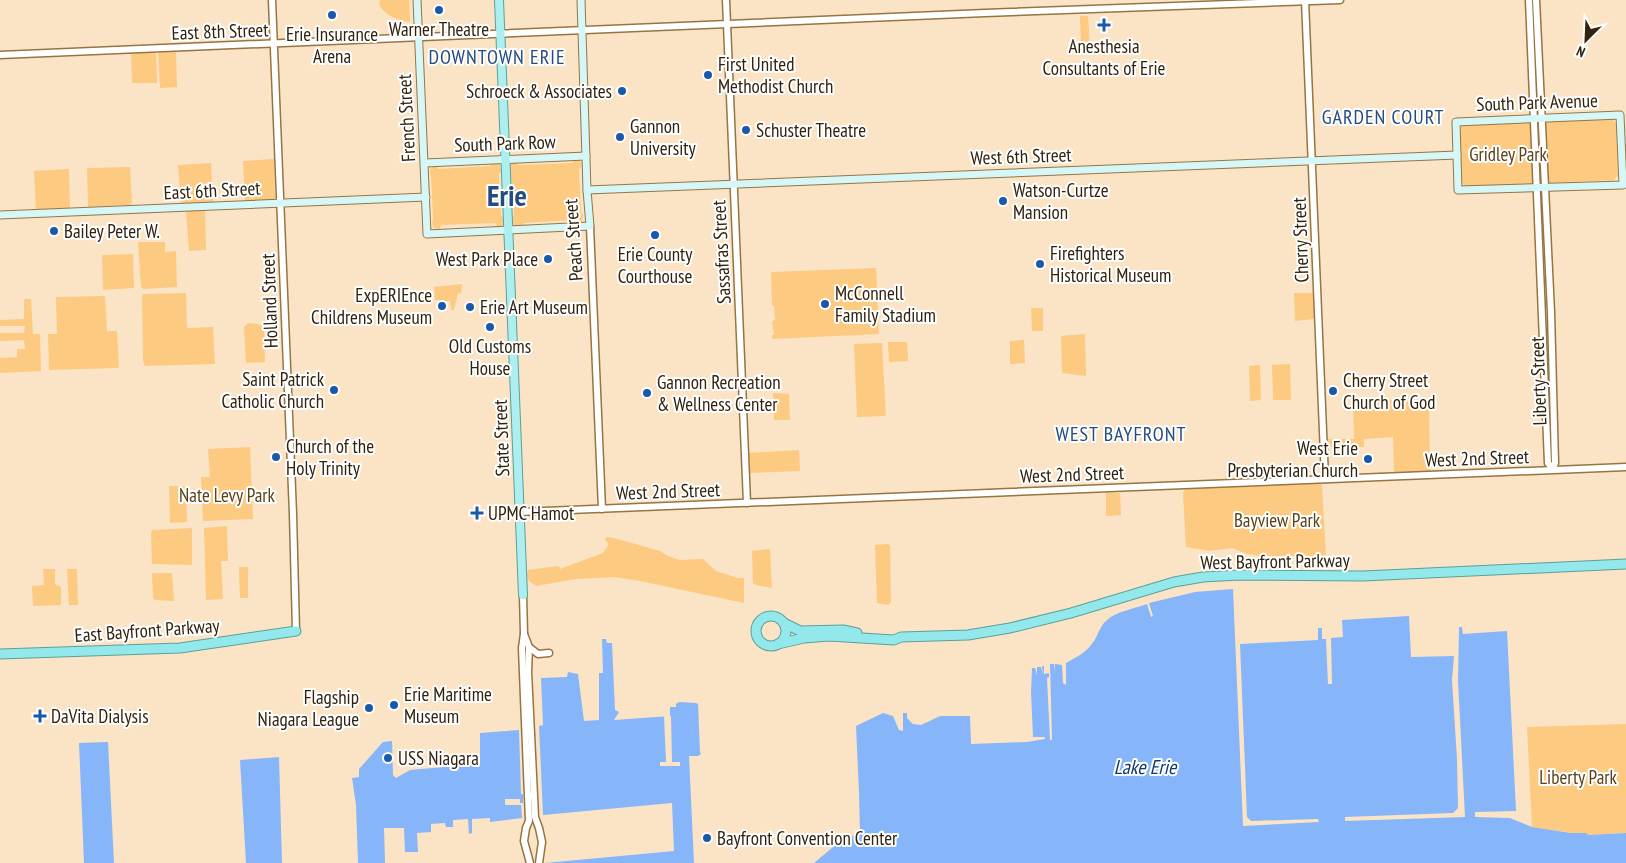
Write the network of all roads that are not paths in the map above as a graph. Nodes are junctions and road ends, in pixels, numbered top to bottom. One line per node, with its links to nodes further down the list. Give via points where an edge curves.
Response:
1 (272, 0): 14 (street, Holland Street)
2 (416, 0): 13 (main road, French Street)
3 (499, 0): 12 (main road, State Street)
4 (581, 0): 11 (main road, Peach Street)
5 (726, 0): 10 (street, Sassafras Street)
6 (1340, 0): 9 (street, East 8th Street)
7 (1529, 0): 16 (street, Liberty Street)
8 (1536, 0): 16 (street, Liberty Street)
9 (1305, 1): 10 (street, East 8th Street); 21 (street, Cherry Street)
10 (727, 24): 11 (street, East 8th Street); 23 (street, Sassafras Street)
11 (582, 30): 12 (street, East 8th Street); 19 (main road, Peach Street)
12 (500, 33): 13 (street, East 8th Street); 20 (main road, State Street)
13 (418, 37): 14 (street, East 8th Street); 22 (main road, French Street)
14 (274, 44): 15 (street, East 8th Street); 27 (street, Holland Street)
15 (0, 54)
16 (1537, 118): 17 (main road, South Park Avenue, via 1620,115); 18 (main road, South Park Avenue, via 1456,122); 24 (street, Liberty Street)
17 (1624, 149): 24 (main road, via 1623,185)
18 (1457, 155): 21 (main road, West 6th Street); 24 (main road, via 1458,190)
19 (586, 156): 20 (main road, South Park Row); 25 (main road, Peach Street)
20 (505, 159): 22 (main road, South Park Row); 30 (main road, State Street)
21 (1312, 161): 23 (main road, West 6th Street); 33 (street, Cherry Street)
22 (425, 162): 26 (main road, French Street)
23 (733, 184): 25 (main road, West 6th Street); 34 (street, Sassafras Street)
24 (1540, 187): 32 (street, Liberty Street, via 1548,463)
25 (586, 190): 29 (main road, Peach Street)
26 (426, 197): 27 (main road, East 6th Street); 30 (main road, French Street, via 427,234)
27 (280, 203): 28 (main road, East 6th Street); 40 (street, Holland Street)
28 (0, 215)
29 (590, 226): 30 (main road); 35 (street, Peach Street)
30 (508, 231): 36 (main road, State Street)
31 (1626, 467): 32 (street, West 2nd Street)
32 (1553, 469): 33 (street, West 2nd Street)
33 (1325, 479): 34 (street, West 2nd Street)
34 (747, 503): 35 (street, West 2nd Street)
35 (602, 508): 36 (street, West 2nd Street)
36 (520, 512): 38 (main road, State Street)
37 (1626, 564): 42 (highway, West Bayfront Parkway, via 1363,576 1203,577 1174,582 1010,628 968,634)
38 (523, 596): 41 (street, State Street)
39 (784, 623): 42 (highway, West Bayfront Parkway, via 800,631 843,630); 43 (highway, via 785,635); 43 (highway, via 778,618 766,617 756,628 762,643)
40 (296, 631): 45 (highway, East Bayfront Parkway, via 180,648)
41 (524, 634): 44 (street, State Street); 47 (street, State Street, via 529,821 524,841)
42 (901, 637): 43 (highway, West Bayfront Parkway, via 894,640 829,636)
43 (778, 644)
44 (529, 647): 46 (street, via 538,654); 48 (street, State Street, via 534,817 542,842)
45 (0, 654)
46 (549, 654)
47 (530, 863)
48 (539, 863)

